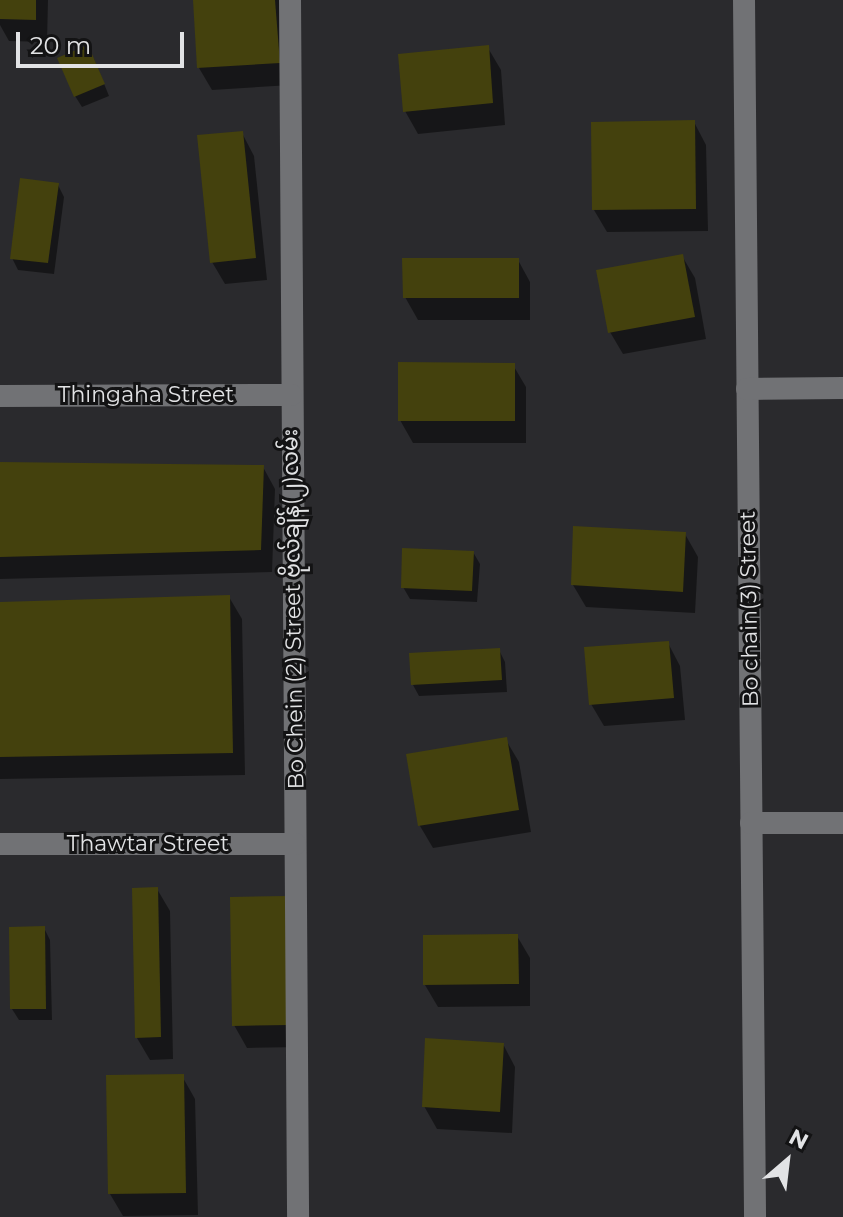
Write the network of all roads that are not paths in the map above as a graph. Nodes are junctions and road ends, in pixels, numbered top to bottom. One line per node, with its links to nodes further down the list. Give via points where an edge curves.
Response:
1 (290, 0): 5 (street, Bo Chein (2) Street ဗိုလ်ချိန်(၂)လမ်း)
2 (744, 0): 4 (street, Bo chain(3) Street)
3 (843, 388): 4 (street)
4 (747, 389): 7 (street, Bo chain(3) Street)
5 (291, 395): 6 (street, Thingaha Street); 10 (street, Bo Chein (2) Street ဗိုလ်ချိန်(၂)လမ်း)
6 (0, 396)
7 (751, 823): 8 (street); 12 (street, Bo chain(3) Street)
8 (843, 823)
9 (0, 844): 10 (street, Thawtar Street)
10 (295, 844): 11 (street, Bo Chein (2) Street ဗိုလ်ချိန်(၂)လမ်း)
11 (298, 1217)
12 (755, 1217)

